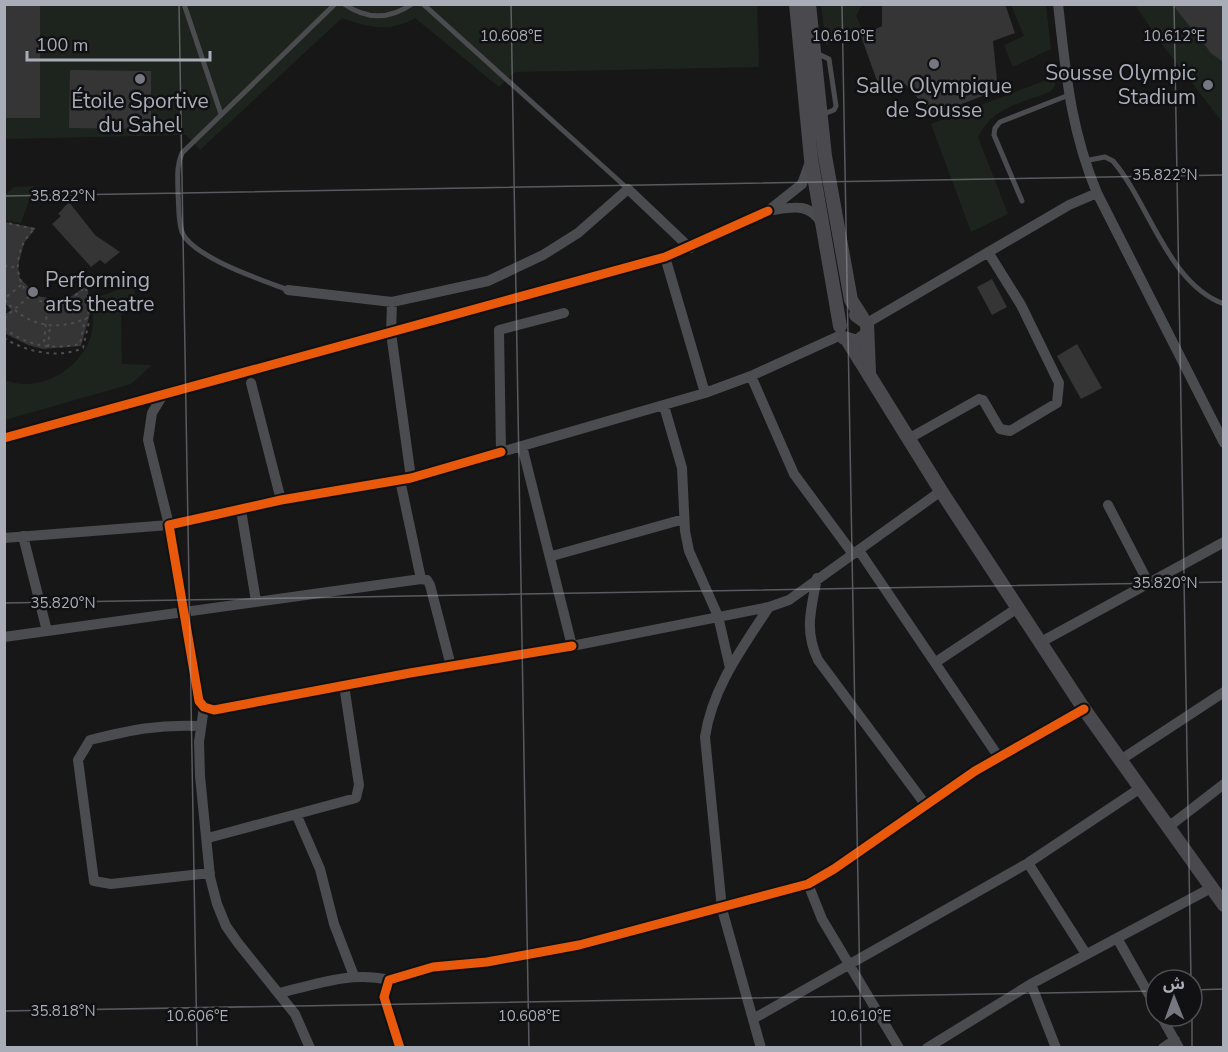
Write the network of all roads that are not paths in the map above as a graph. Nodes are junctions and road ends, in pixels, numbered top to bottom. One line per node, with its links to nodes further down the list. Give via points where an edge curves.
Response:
1 (184, 4): 10 (lane)
2 (335, 4): 10 (lane)
3 (344, 4): 4 (lane, via 357,13 377,18 398,14)
4 (412, 4)
5 (423, 4): 13 (lane)
6 (796, 4): 11 (main road)
7 (809, 4): 25 (main road, via 819,115 851,300)
8 (1058, 4): 9 (street)
9 (1069, 95): 12 (street); 15 (lane, via 1000,122 995,128 994,135)
10 (221, 114): 21 (lane, via 182,153 177,164 182,232 189,242 207,253)
11 (811, 159): 16 (street, via 802,184); 17 (main road)
12 (1084, 161): 14 (street); 23 (lane, via 1105,157 1113,161 1188,281)
13 (628, 189): 18 (street); 22 (street, via 578,232 543,255 488,281)
14 (1096, 193): 19 (street); 36 (street)
15 (1022, 201)
16 (768, 211): 17 (street, via 803,207 816,214); 18 (street)
17 (823, 227): 27 (main road)
18 (690, 248): 20 (street)
19 (988, 252): 25 (street); 35 (street, via 1021,305 1059,383 1057,403 1010,431 1000,429 979,399)
20 (665, 258): 26 (street); 31 (street)
21 (288, 290): 22 (street)
22 (392, 302): 26 (street)
23 (1224, 304)
24 (564, 313): 38 (street, via 499,330)
25 (866, 325): 27 (main road, via 861,341); 27 (main road, via 849,316); 28 (main road)
26 (391, 333): 32 (street); 39 (street)
27 (843, 334): 28 (main road); 29 (street)
28 (870, 374): 35 (main road)
29 (751, 376): 31 (street); 49 (street, via 794,474)
30 (251, 383): 41 (street)
31 (705, 393): 33 (street)
32 (164, 395): 34 (street); 45 (street, via 152,413 148,440)
33 (664, 406): 37 (street); 44 (street, via 682,468)
34 (4, 438)
35 (908, 439): 40 (main road)
36 (1224, 443)
37 (522, 446): 38 (street); 50 (street)
38 (501, 452): 39 (street)
39 (405, 479): 41 (street); 52 (street)
40 (941, 491): 49 (street); 56 (main road)
41 (281, 500): 43 (street)
42 (1108, 505): 53 (street)
43 (241, 510): 45 (street); 54 (street)
44 (684, 519): 50 (street); 58 (street, via 689,550)
45 (169, 525): 46 (street); 57 (street)
46 (23, 536): 47 (street); 59 (street)
47 (4, 538)
48 (1224, 542): 53 (street)
49 (856, 553): 51 (street); 63 (street)
50 (552, 556): 62 (street)
51 (817, 578): 55 (street, via 789,600); 75 (street, via 808,626 818,660)
52 (421, 579): 54 (street); 64 (street, via 430,585)
53 (1149, 584): 61 (street)
54 (256, 601): 57 (street)
55 (769, 607): 58 (street); 65 (street)
56 (1019, 607): 61 (main road); 63 (street)
57 (184, 613): 59 (street); 68 (street, via 199,701)
58 (718, 616): 62 (street); 65 (street)
59 (48, 631): 60 (street)
60 (4, 638)
61 (1041, 642): 69 (main road)
62 (572, 646): 64 (street)
63 (936, 663): 71 (street)
64 (452, 666): 66 (street)
65 (730, 668): 84 (street, via 708,715 705,736)
66 (344, 685): 68 (street, via 214,710); 76 (street, via 358,785 356,798)
67 (1224, 692): 72 (street)
68 (204, 707): 70 (street)
69 (1084, 709): 71 (street); 72 (main road)
70 (201, 726): 78 (street, via 200,776); 80 (street, via 153,726 90,740 78,760 94,881 111,884)
71 (998, 756): 75 (street)
72 (1119, 760): 74 (main road)
73 (1224, 784): 77 (street)
74 (1139, 789): 77 (main road); 79 (street)
75 (925, 804): 81 (street)
76 (297, 816): 78 (street); 88 (street, via 320,869 334,924)
77 (1167, 828): 82 (main road)
78 (207, 838): 80 (street)
79 (1028, 863): 86 (street); 87 (street)
80 (210, 873): 92 (street, via 226,926)
81 (808, 884): 84 (street); 87 (street, via 822,919)
82 (1211, 888): 83 (main road); 85 (street)
83 (1224, 905)
84 (722, 909): 89 (street, via 579,945 487,962 433,967); 93 (street)
85 (1117, 938): 86 (street); 91 (street)
86 (1086, 954): 90 (street)
87 (850, 964): 93 (street); 99 (street)
88 (354, 976): 89 (street); 92 (street)
89 (389, 980): 97 (street, via 384,997)
90 (1031, 984): 100 (street); 101 (street)
91 (1144, 986)
92 (280, 993): 96 (street)
93 (753, 1019): 98 (street)
94 (1168, 1028): 95 (street)
95 (1177, 1044): 102 (street)
96 (310, 1047)
97 (400, 1047)
98 (761, 1047)
99 (899, 1047)
100 (927, 1047)
101 (1056, 1047)
102 (1163, 1047)

